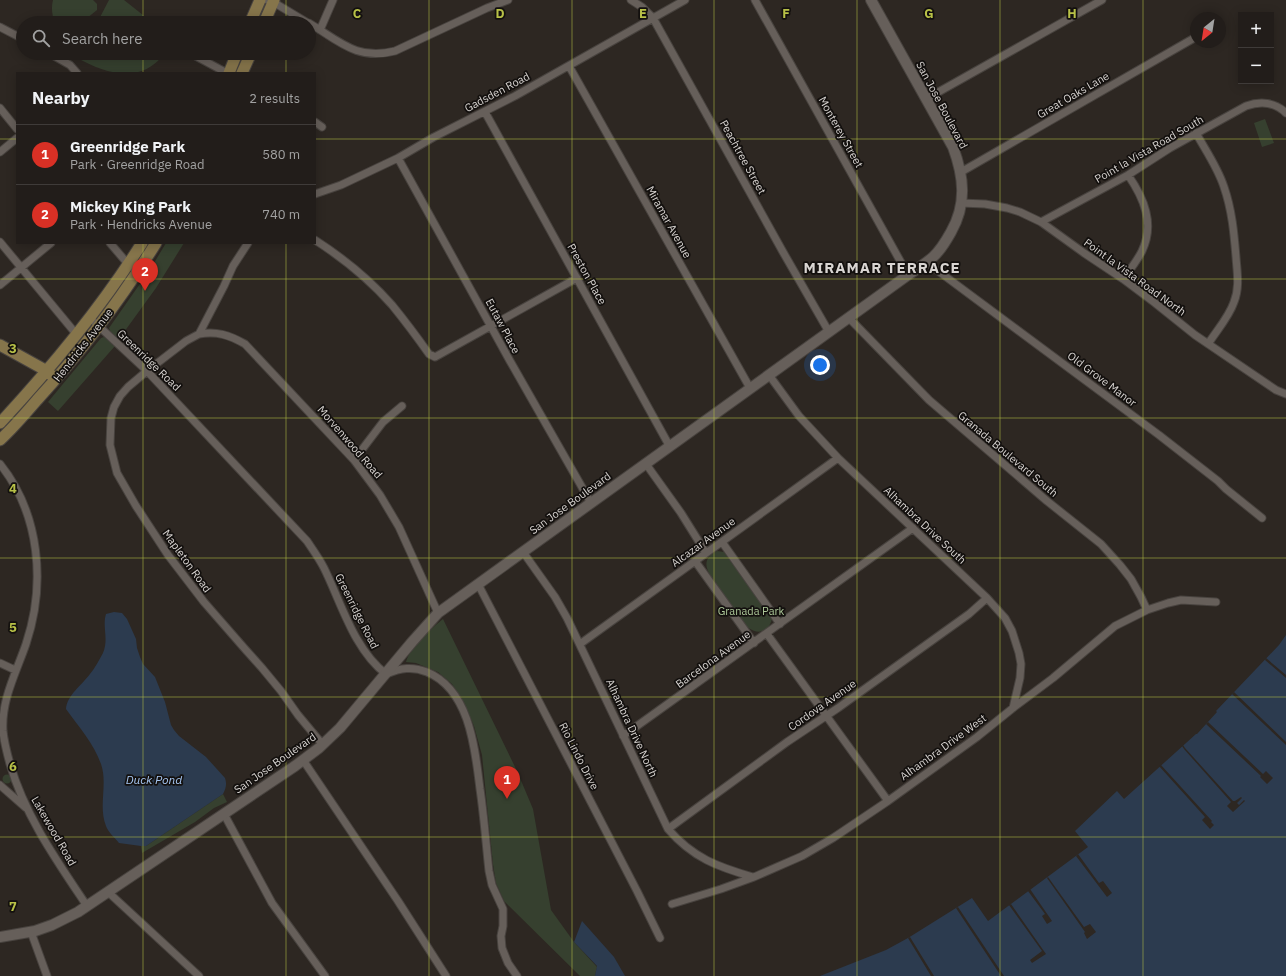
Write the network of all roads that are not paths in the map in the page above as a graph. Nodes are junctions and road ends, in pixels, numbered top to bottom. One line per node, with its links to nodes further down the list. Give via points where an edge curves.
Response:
1 (260, 0): 10 (main road)
2 (333, 0): 16 (street)
3 (508, 0): 16 (street, via 384,54 355,50)
4 (631, 0): 13 (street, Peachtree Street)
5 (685, 0): 13 (street, Gadsden Road)
6 (755, 0): 55 (street, Monterey Street)
7 (871, 0): 28 (street, San Jose Boulevard)
8 (1102, 0): 28 (street)
9 (271, 1): 11 (main road); 12 (street)
10 (253, 16)
11 (266, 16)
12 (297, 16)
13 (653, 18): 23 (street, Gadsden Road); 63 (street, Peachtree Street)
14 (0, 27): 17 (street)
15 (316, 27): 16 (street)
16 (320, 30)
17 (16, 35)
18 (1190, 40): 39 (street, Great Oaks Lane)
19 (61, 60): 24 (street)
20 (203, 60): 25 (street)
21 (234, 60): 26 (main road)
22 (248, 60): 27 (main road)
23 (569, 66): 30 (street, Gadsden Road); 72 (street, Miramar Avenue)
24 (76, 72)
25 (226, 72)
26 (228, 72)
27 (242, 72)
28 (926, 99): 39 (street, San Jose Boulevard, via 953,147)
29 (0, 108): 34 (street)
30 (485, 112): 38 (street, Gadsden Road); 56 (street, Preston Place)
31 (1286, 113): 35 (street, Point la Vista Road South, via 1277,106 1259,103 1246,106)
32 (316, 123): 33 (street)
33 (322, 126)
34 (16, 128)
35 (1196, 133): 40 (street, Point la Vista Road South); 66 (street, via 1215,167 1230,208 1238,284 1230,312)
36 (16, 139): 37 (street)
37 (0, 152)
38 (398, 158): 41 (street, Gadsden Road, via 341,185); 61 (street, Eutaw Place)
39 (961, 172): 42 (street, San Jose Boulevard)
40 (1128, 175): 43 (street, Point la Vista Road South); 57 (street, via 1143,202 1148,230 1143,250)
41 (316, 194)
42 (962, 204): 43 (street, Point la Vista Road North, via 985,204 1007,208); 51 (street, San Jose Boulevard, via 948,239)
43 (1041, 222): 57 (street, Point la Vista Road North)
44 (316, 241): 61 (street, via 344,261 384,297 404,319 429,354 435,357)
45 (0, 242): 53 (street)
46 (50, 244): 53 (street)
47 (111, 244): 52 (street)
48 (141, 244): 52 (main road, Hendricks Avenue)
49 (155, 244): 54 (main road, Hendricks Avenue)
50 (247, 244): 64 (street, via 233,266)
51 (926, 262): 55 (street, San Jose Boulevard); 83 (street, Old Grove Manor, via 1159,435)
52 (128, 264): 54 (street); 59 (main road, Hendricks Avenue)
53 (21, 268): 58 (street); 65 (street)
54 (138, 272): 62 (main road, Hendricks Avenue)
55 (908, 275): 60 (street, San Jose Boulevard)
56 (577, 278): 61 (street); 77 (street, Preston Place)
57 (1123, 279): 66 (street, Point la Vista Road North)
58 (0, 285)
59 (90, 318): 62 (street, Greenridge Road); 65 (main road, Hendricks Avenue)
60 (848, 318): 63 (street, San Jose Boulevard); 92 (street, Granada Boulevard South, via 929,400 1101,544 1131,579)
61 (490, 325): 82 (street, Eutaw Place)
62 (99, 327): 69 (street, Greenridge Road); 71 (main road, Hendricks Avenue)
63 (829, 332): 70 (street, San Jose Boulevard)
64 (199, 334): 69 (street); 79 (street, Morvenwood Road, via 222,334 245,344)
65 (77, 335): 68 (main road, Hendricks Avenue); 71 (main road, via 76,348)
66 (1208, 344): 73 (street, Point la Vista Road North, via 1276,390)
67 (0, 345): 68 (main road)
68 (47, 371): 71 (main road); 75 (main road, Hendricks Avenue)
69 (147, 371): 100 (street, Greenridge Road, via 307,541 323,567 362,647 375,665); 104 (street, Mapleton Road, via 128,387 114,407 110,445 117,473 168,555)
70 (769, 375): 72 (street, San Jose Boulevard); 78 (street, Alhambra Drive South, via 798,416)
71 (58, 377): 76 (main road, Hendricks Avenue)
72 (750, 388): 77 (street, San Jose Boulevard)
73 (1286, 394)
74 (402, 406): 79 (street, via 383,422)
75 (0, 423)
76 (0, 440)
77 (670, 447): 81 (street, San Jose Boulevard)
78 (838, 458): 84 (street, Alhambra Drive South); 85 (street, Alcazar Avenue)
79 (354, 460): 93 (street, Morvenwood Road, via 380,495 399,527)
80 (0, 464): 99 (street, Lakewood Road, via 24,502 32,526 35,548 34,610 26,642)
81 (646, 464): 82 (street, San Jose Boulevard); 87 (street)
82 (591, 503): 86 (street, San Jose Boulevard)
83 (1262, 518)
84 (913, 528): 90 (street, Alhambra Drive South); 94 (street, Barcelona Avenue)
85 (722, 542): 87 (street, Alcazar Avenue); 94 (street)
86 (523, 552): 89 (street, San Jose Boulevard); 97 (street, Alhambra Drive North, via 555,597)
87 (706, 553): 88 (street, Alcazar Avenue)
88 (695, 561): 96 (street); 97 (street, Alcazar Avenue)
89 (478, 584): 93 (street, San Jose Boulevard); 117 (street, Rio Lindo Drive)
90 (987, 598): 101 (street, Alhambra Drive South, via 1005,618 1019,653 1020,678); 102 (street, Cordova Avenue, via 969,614)
91 (1216, 602): 92 (street, Alhambra Drive West, via 1180,600)
92 (1146, 610): 101 (street, Alhambra Drive West, via 1115,626)
93 (438, 613): 100 (street, San Jose Boulevard)
94 (780, 624): 95 (street, Barcelona Avenue)
95 (767, 634): 96 (street, Barcelona Avenue); 102 (street)
96 (754, 643): 103 (street, Barcelona Avenue)
97 (580, 644): 103 (street, Alhambra Drive North)
98 (0, 663): 99 (street)
99 (15, 670): 108 (street, Lakewood Road, via 4,710 3,730 14,776)
100 (386, 674): 104 (street, San Jose Boulevard); 122 (street, via 398,669 411,668 433,675 452,691 465,716 478,773 489,872 503,909 502,948)
101 (1013, 708): 107 (street, Alhambra Drive West)
102 (826, 715): 107 (street); 110 (street, Cordova Avenue)
103 (623, 736): 110 (street, Alhambra Drive North)
104 (323, 745): 105 (street, San Jose Boulevard)
105 (303, 760): 109 (street, San Jose Boulevard); 121 (street)
106 (0, 785): 108 (street)
107 (888, 801): 111 (street, Alhambra Drive West, via 802,856)
108 (26, 809): 114 (street, Lakewood Road, via 50,851)
109 (224, 814): 112 (street, San Jose Boulevard); 120 (street, via 272,903)
110 (668, 829): 111 (street, Alhambra Drive North, via 705,860)
111 (754, 877): 113 (street, Alhambra Drive West)
112 (108, 892): 114 (street, San Jose Boulevard); 119 (street)
113 (672, 904)
114 (87, 906): 115 (street, San Jose Boulevard, via 66,919)
115 (31, 932): 116 (street, San Jose Boulevard); 118 (street)
116 (0, 937)
117 (660, 938)
118 (47, 976)
119 (199, 976)
120 (325, 976)
121 (446, 976)
122 (517, 976)

